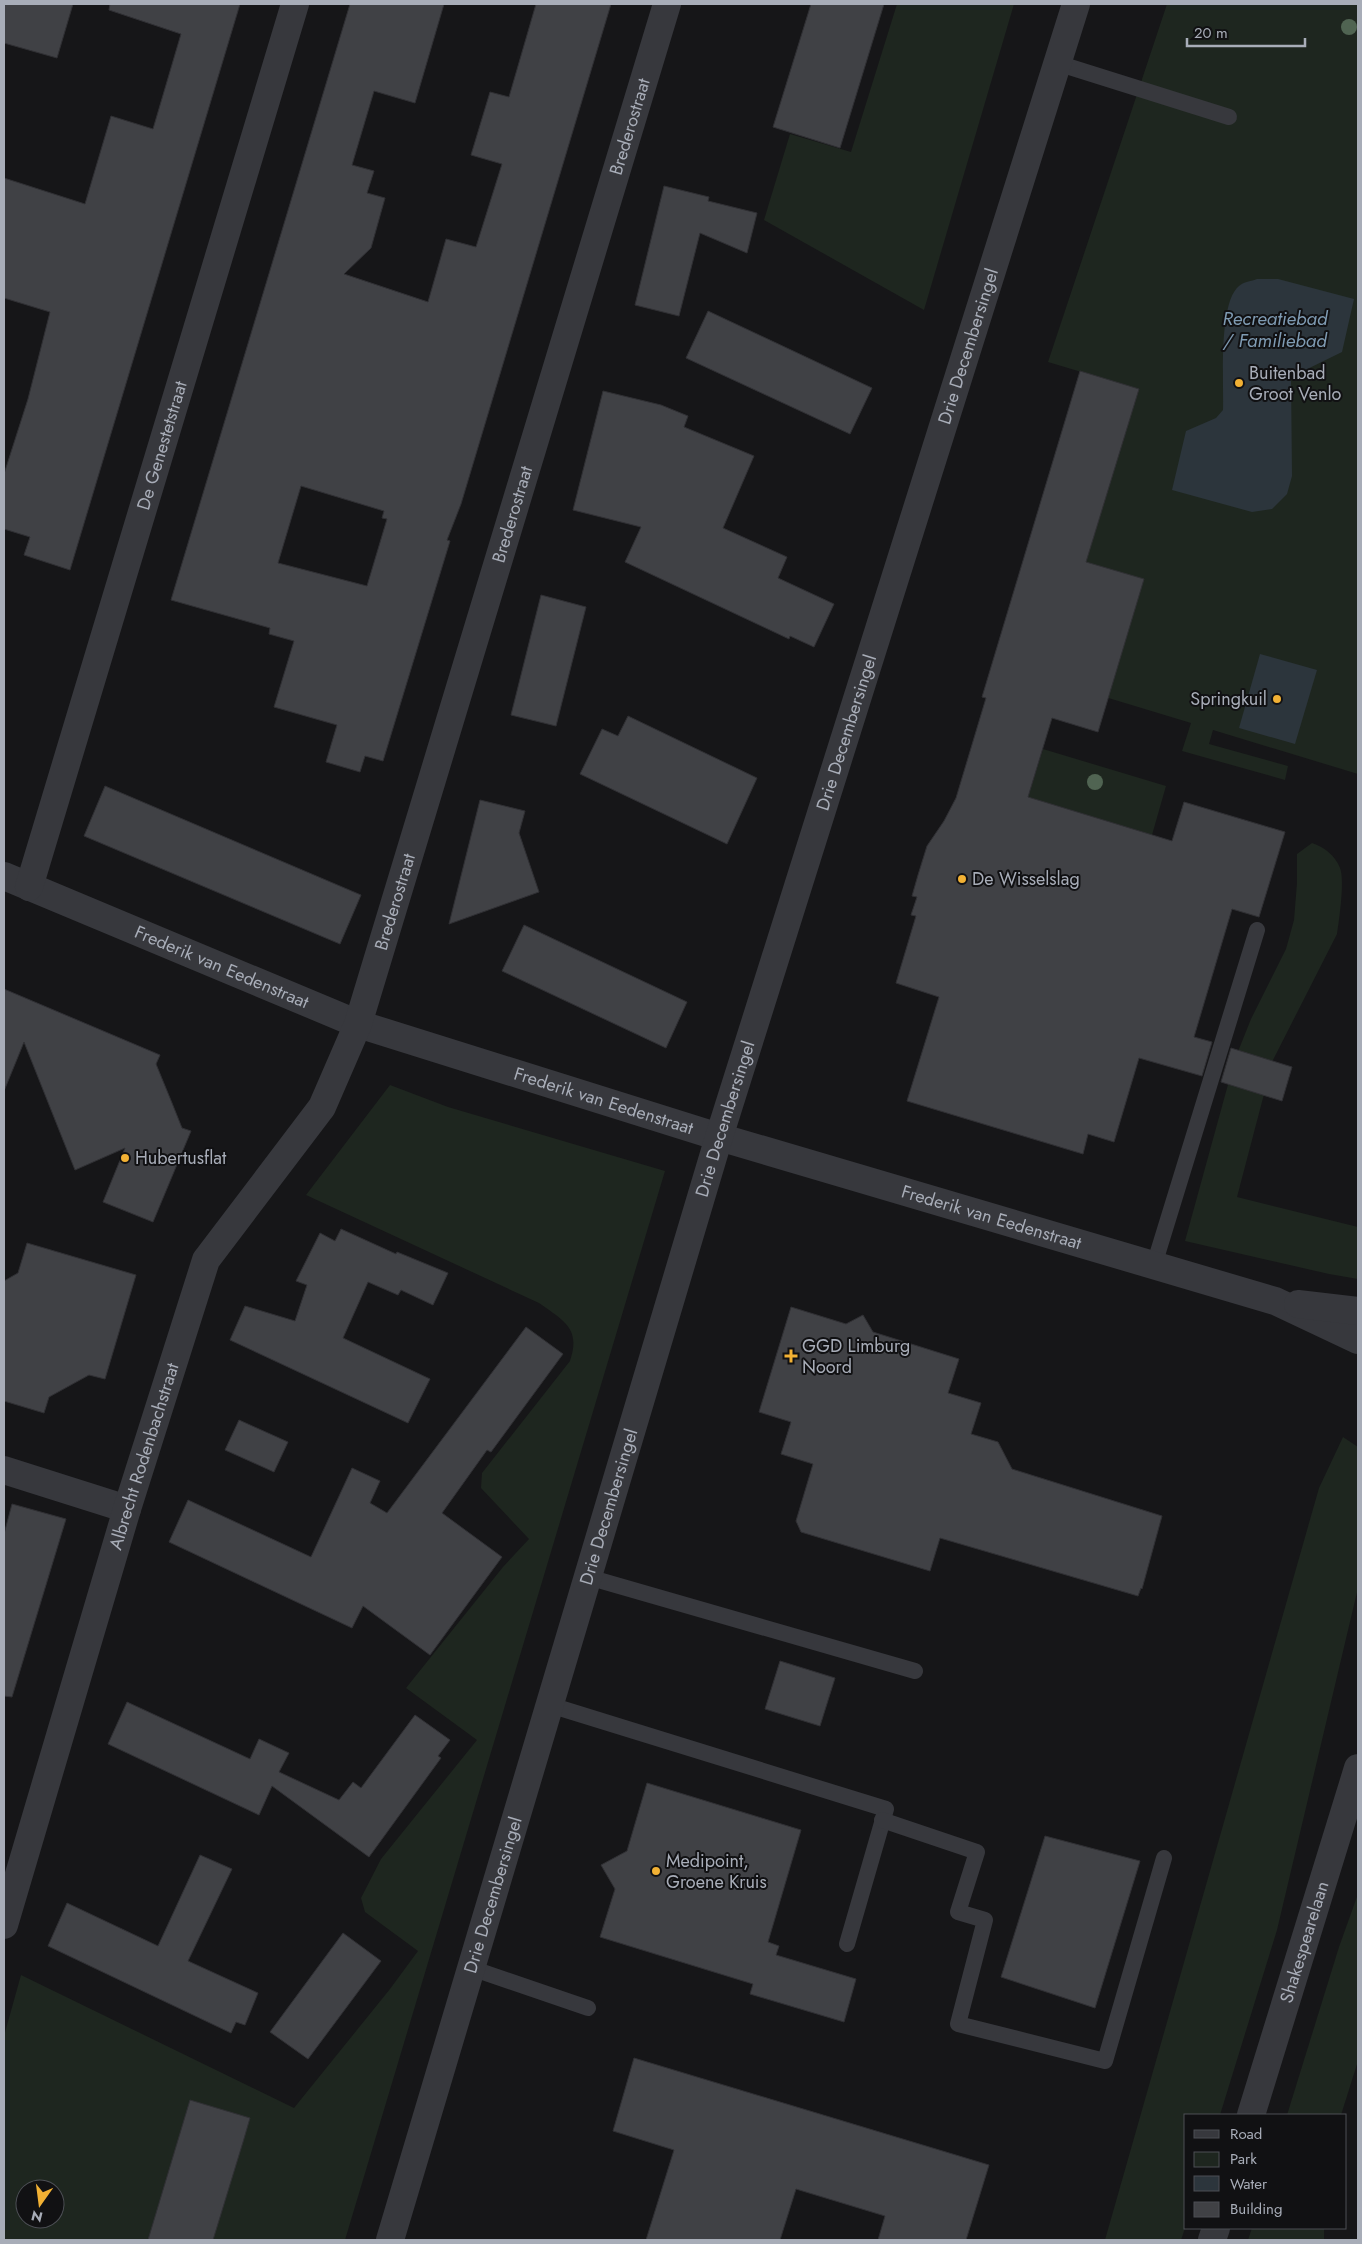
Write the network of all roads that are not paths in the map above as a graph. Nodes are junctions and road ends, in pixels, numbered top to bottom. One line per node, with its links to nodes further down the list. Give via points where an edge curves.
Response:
1 (295, 4): 7 (street, De Genestetstraat)
2 (668, 4): 9 (street, Brederostraat)
3 (1076, 4): 4 (street, Drie Decembersingel)
4 (1057, 63): 5 (lane); 10 (street, Drie Decembersingel)
5 (1229, 117)
6 (4, 876): 7 (street, Frederik van Eedenstraat)
7 (29, 887): 9 (street, Frederik van Eedenstraat)
8 (1257, 930): 11 (lane)
9 (358, 1024): 10 (street, Frederik van Eedenstraat); 16 (street, Albrecht Rodenbachstraat, via 322,1107 206,1260)
10 (719, 1137): 11 (street, Frederik van Eedenstraat); 17 (street, Drie Decembersingel)
11 (1154, 1265): 12 (street, Frederik van Eedenstraat)
12 (1275, 1301): 13 (street, Frederik van Eedenstraat); 14 (street, Frederik van Eedenstraat)
13 (1358, 1311)
14 (1358, 1340)
15 (4, 1470): 16 (street)
16 (127, 1508): 23 (street, Albrecht Rodenbachstraat)
17 (588, 1577): 18 (lane); 19 (street, Drie Decembersingel)
18 (915, 1671)
19 (550, 1705): 21 (lane, via 886,1809); 25 (street, Drie Decembersingel)
20 (1358, 1768): 27 (street, Shakespearelaan)
21 (882, 1820): 22 (lane, via 977,1852 958,1912 985,1920 958,2024 1105,2061); 24 (lane)
22 (1164, 1858)
23 (4, 1925)
24 (847, 1944)
25 (472, 1968): 26 (lane); 28 (street, Drie Decembersingel)
26 (588, 2008)
27 (1251, 2114)
28 (390, 2240)

